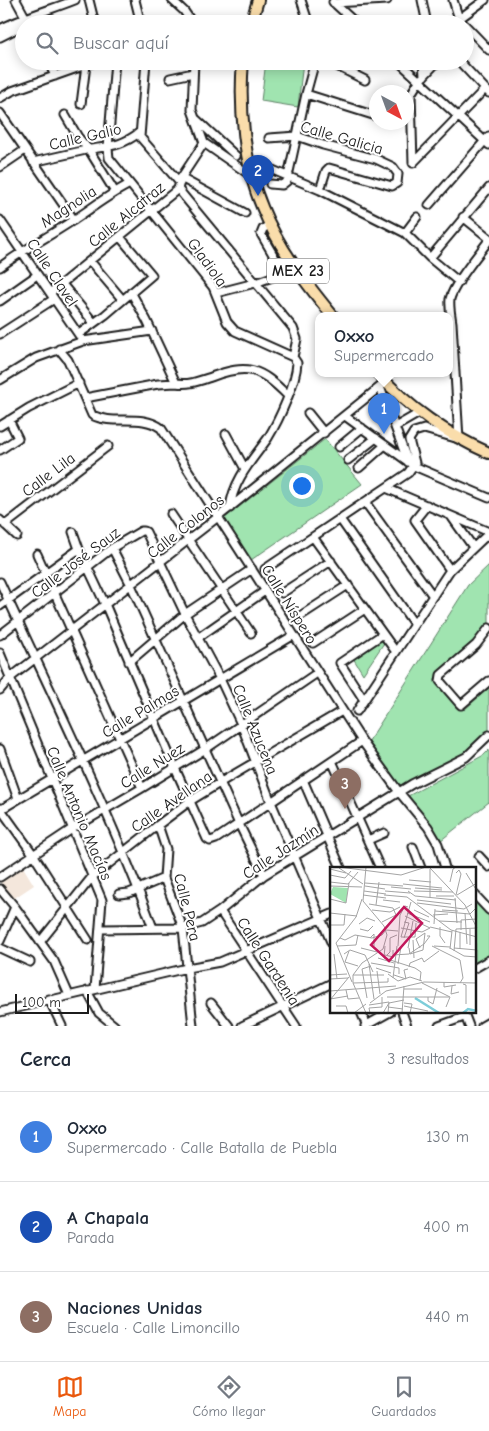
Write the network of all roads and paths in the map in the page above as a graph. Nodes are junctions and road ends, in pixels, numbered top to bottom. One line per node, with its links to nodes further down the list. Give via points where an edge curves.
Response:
1 (16, 0): 13 (street)
2 (75, 0): 14 (street)
3 (89, 0): 15 (street)
4 (135, 0): 16 (street)
5 (174, 0): 17 (street)
6 (258, 0): 18 (highway)
7 (301, 0): 19 (street)
8 (387, 0): 12 (street)
9 (422, 0): 21 (street)
10 (453, 0): 22 (street)
11 (487, 0): 23 (street)
12 (333, 1): 20 (street)
13 (23, 15)
14 (38, 15)
15 (93, 15)
16 (139, 15)
17 (187, 15)
18 (254, 15)
19 (306, 15)
20 (348, 15)
21 (424, 15)
22 (460, 15)
23 (471, 15)
24 (15, 26): 25 (street)
25 (0, 29)
26 (15, 29): 28 (street)
27 (474, 34): 29 (street)
28 (0, 37)
29 (489, 50)
30 (52, 70): 44 (street)
31 (72, 70): 44 (street)
32 (85, 70): 51 (street)
33 (114, 70): 62 (street)
34 (145, 70): 57 (street)
35 (193, 70): 43 (street)
36 (243, 70): 69 (highway, MEX 23, via 241,101 245,143)
37 (313, 70): 49 (street)
38 (345, 70): 47 (street)
39 (411, 70): 46 (street)
40 (422, 70): 46 (street)
41 (430, 70): 46 (street)
42 (467, 70): 48 (street)
43 (193, 73): 45 (street); 55 (street)
44 (55, 76): 50 (street)
45 (170, 78)
46 (422, 78): 56 (street); 56 (street, via 411,94 413,164)
47 (365, 80)
48 (487, 91): 56 (street)
49 (306, 94): 53 (street); 58 (street)
50 (0, 98)
51 (81, 104)
52 (0, 113): 63 (street)
53 (369, 114)
54 (65, 115): 64 (street)
55 (193, 116): 61 (street); 65 (street)
56 (458, 116): 60 (street)
57 (140, 132): 62 (street, Calle Galio); 71 (street, via 143,141)
58 (297, 136): 59 (street, Calle Galicia); 70 (street); 75 (street, Calle Galicia, via 376,159 393,167 398,174 397,183 392,186 329,168)
59 (268, 138)
60 (488, 141): 77 (street)
61 (204, 143): 69 (street); 71 (street, Calle Alcatraz)
62 (108, 148): 64 (street, Calle Galio); 72 (street, Gladiola, via 109,158)
63 (25, 150): 66 (street); 68 (street)
64 (89, 150): 66 (street, Calle Galio); 76 (street)
65 (236, 156)
66 (33, 162): 83 (street)
67 (261, 165): 70 (street)
68 (0, 167)
69 (253, 177): 84 (highway, MEX 23)
70 (288, 177): 73 (street, via 282,185); 75 (street)
71 (179, 183): 78 (street, Calle Alcatraz); 79 (street); 94 (street)
72 (130, 184): 76 (street, Magnolia); 78 (street, Gladiola)
73 (270, 184)
74 (489, 188): 81 (street)
75 (320, 190): 85 (street)
76 (115, 192): 83 (street, Magnolia)
77 (429, 205)
78 (151, 211): 86 (street, Calle Alcatraz); 97 (street, Gladiola)
79 (245, 213)
80 (417, 217): 85 (street)
81 (464, 217): 87 (street); 89 (street)
82 (0, 220): 88 (street, Calle Clavel)
83 (74, 220): 88 (street, Magnolia)
84 (270, 224): 94 (street, via 261,234 282,272); 101 (highway, MEX 23, via 306,284)
85 (405, 233): 89 (street)
86 (120, 237): 90 (street, Calle Alcatraz); 96 (street, via 152,275)
87 (489, 239): 93 (street)
88 (22, 251): 91 (street, Magnolia); 92 (street, Calle Clavel)
89 (430, 258): 93 (street)
90 (90, 261): 95 (street, Calle Alcatraz); 99 (street)
91 (0, 267)
92 (37, 275): 98 (street, Calle Clavel); 100 (street)
93 (459, 282): 102 (street, via 450,298)
94 (255, 283): 97 (street); 109 (street, via 296,333)
95 (62, 284): 98 (street, Calle Alcatraz); 103 (street)
96 (131, 292): 99 (street); 104 (street)
97 (216, 293): 109 (street, Gladiola, via 227,322 235,331)
98 (52, 296): 105 (street, Calle Alcatraz); 106 (street, Calle Clavel)
99 (122, 299): 103 (street)
100 (0, 301)
101 (329, 312)
102 (450, 312)
103 (94, 323): 106 (street)
104 (152, 331): 106 (street); 113 (street)
105 (0, 334)
106 (81, 337): 107 (street)
107 (59, 349): 111 (street); 112 (street)
108 (453, 353): 127 (street)
109 (295, 360): 115 (street)
110 (380, 377): 114 (highway)
111 (1, 378)
112 (79, 383): 116 (street); 120 (street)
113 (176, 383): 115 (street, via 194,383 239,369 252,370 265,375); 116 (street)
114 (383, 385): 117 (highway); 119 (street, Calle Colonos); 122 (street)
115 (288, 396): 136 (street, via 270,435)
116 (85, 398): 144 (street, Calle Níspero, via 94,416 109,420 149,421 161,428)
117 (421, 412): 122 (street); 127 (highway)
118 (308, 413): 124 (street)
119 (345, 416): 123 (street); 124 (street, Calle Colonos)
120 (9, 420): 121 (street); 131 (street, via 18,438)
121 (0, 426)
122 (395, 427): 134 (street)
123 (362, 428): 126 (street); 130 (street)
124 (324, 433): 141 (street, Calle Colonos)
125 (226, 434): 136 (street)
126 (376, 438): 128 (street); 133 (street)
127 (459, 439): 132 (highway); 134 (street, via 424,429 416,430 410,440 415,461)
128 (386, 445): 134 (street); 135 (street)
129 (108, 446): 146 (street, Calle Lila)
130 (340, 447)
131 (0, 450)
132 (489, 453)
133 (348, 460)
134 (411, 464): 137 (street, via 404,477); 138 (street)
135 (359, 468)
136 (245, 469): 141 (street, via 231,496)
137 (386, 488): 139 (street); 140 (street)
138 (489, 498)
139 (366, 502): 145 (street); 171 (street)
140 (428, 505): 143 (street); 162 (street, via 415,520)
141 (230, 508): 144 (street, Calle Colonos)
142 (171, 514): 152 (street)
143 (451, 516): 149 (street); 154 (street)
144 (218, 517): 152 (street, Calle Colonos); 160 (street, Calle Níspero)
145 (340, 519): 151 (street); 180 (street)
146 (2, 523): 150 (street)
147 (144, 530): 153 (street, Calle José Sauz); 158 (street, Calle Azucena)
148 (73, 532): 155 (street)
149 (489, 532): 154 (street)
150 (17, 536)
151 (313, 537): 157 (street); 161 (street)
152 (188, 540): 158 (street, Calle Colonos); 167 (street)
153 (112, 548): 159 (street, Calle José Sauz); 165 (street)
154 (473, 548): 162 (street)
155 (79, 549): 159 (street); 163 (street)
156 (37, 554): 163 (street)
157 (331, 561): 166 (street); 170 (street)
158 (160, 562): 165 (street, Calle Colonos); 177 (street, Calle Azucena)
159 (88, 568): 169 (street, Calle José Sauz); 173 (street)
160 (252, 569): 167 (street); 168 (street, Calle Níspero)
161 (265, 569)
162 (450, 570): 171 (street)
163 (46, 572): 169 (street); 172 (street)
164 (0, 582): 172 (street)
165 (131, 584): 173 (street, Calle Colonos); 188 (street)
166 (348, 585): 175 (street); 178 (street)
167 (221, 590): 176 (street); 177 (street)
168 (265, 592): 176 (street); 186 (street, Calle Níspero)
169 (56, 593): 179 (street, Calle José Sauz); 182 (street)
170 (282, 593)
171 (433, 596): 180 (street)
172 (8, 600): 174 (street); 179 (street)
173 (105, 604): 182 (street, Calle Colonos); 193 (street)
174 (0, 606)
175 (366, 609): 184 (street); 189 (street)
176 (236, 611): 183 (street); 187 (street)
177 (185, 614): 187 (street, Calle Azucena); 188 (street)
178 (297, 618)
179 (18, 623): 185 (street, Calle José Sauz); 192 (street)
180 (414, 624): 190 (street)
181 (489, 628): 197 (street, via 476,645 441,676 440,682 461,704)
182 (72, 630): 192 (street, Calle Colonos); 206 (street)
183 (251, 633)
184 (383, 634): 190 (street); 199 (street, via 340,663)
185 (0, 635)
186 (294, 635): 194 (street, Calle Níspero); 196 (street, Calle Palmas)
187 (198, 636): 196 (street, Calle Azucena)
188 (155, 640): 193 (street); 200 (street)
189 (313, 643)
190 (396, 652): 199 (street)
191 (0, 653): 195 (street, Calle Antonio Macías)
192 (35, 658): 195 (street, Calle Colonos); 210 (street)
193 (129, 662): 203 (street)
194 (317, 674): 202 (street, Calle Níspero); 204 (street, Calle Nuez)
195 (10, 678): 198 (street, Calle Colonos); 214 (street, Calle Antonio Macías)
196 (220, 679): 200 (street, Calle Palmas); 204 (street, Calle Azucena)
197 (489, 681)
198 (0, 690)
199 (364, 700): 201 (street)
200 (184, 701): 203 (street, Calle Palmas); 208 (street)
201 (357, 710)
202 (342, 711): 207 (street, Calle Níspero); 212 (street, Calle Avellana)
203 (153, 718): 206 (street, Calle Palmas); 213 (street)
204 (241, 724): 208 (street, Calle Nuez); 212 (street, Calle Azucena)
205 (489, 736): 218 (street, Calle Jazmín, via 466,757)
206 (121, 739): 210 (street, Calle Palmas); 217 (street)
207 (362, 741): 211 (street); 218 (street, Calle Níspero)
208 (206, 748): 213 (street, Calle Nuez); 216 (street)
209 (0, 749): 219 (street)
210 (83, 761): 214 (street, Calle Palmas); 223 (street)
211 (332, 761): 215 (street); 224 (street)
212 (255, 762): 216 (street, Calle Avellana); 221 (street, Calle Azucena)
213 (175, 768): 217 (street, Calle Nuez); 220 (street)
214 (52, 780): 219 (street, Calle Palmas); 227 (street, Calle Antonio Macías)
215 (303, 780): 221 (street); 229 (street)
216 (221, 782): 220 (street, Calle Avellana); 225 (street)
217 (142, 788): 223 (street, Calle Nuez)
218 (399, 792): 224 (street, Calle Jazmín); 240 (street, Calle Níspero, via 438,844)
219 (18, 798): 222 (street, Calle Palmas)
220 (190, 801): 225 (street, via 205,837 210,841); 226 (street, Calle Avellana)
221 (271, 802): 225 (street); 234 (street, Calle Azucena)
222 (0, 809): 232 (street)
223 (105, 810): 227 (street, Calle Nuez); 233 (street)
224 (358, 817): 229 (street, Calle Jazmín); 230 (street)
225 (239, 824): 241 (street)
226 (158, 825): 233 (street, Calle Avellana); 244 (street, Calle Pera, via 166,848)
227 (72, 829): 232 (street, Calle Nuez); 242 (street, Calle Antonio Macías)
228 (384, 833): 230 (street)
229 (327, 836): 234 (street, Calle Jazmín); 237 (street)
230 (368, 840): 238 (street)
231 (413, 847): 239 (street)
232 (33, 854): 243 (street, Calle Nuez); 250 (street)
233 (122, 854): 242 (street, Calle Avellana); 246 (street)
234 (295, 856): 241 (street, Calle Jazmín); 254 (street, Calle Azucena)
235 (479, 856): 236 (street)
236 (488, 863)
237 (341, 867)
238 (380, 867)
239 (421, 867)
240 (445, 867)
241 (264, 874): 252 (street, Calle Jazmín)
242 (92, 876): 250 (street, Calle Avellana); 257 (street, Calle Antonio Macías, via 102,900)
243 (0, 877)
244 (164, 878): 246 (street); 256 (street, Calle Pera)
245 (0, 889): 249 (street)
246 (138, 889): 247 (street); 255 (street)
247 (119, 894)
248 (476, 896): 251 (street)
249 (15, 907): 260 (street); 261 (street)
250 (68, 907): 259 (street); 261 (street, Calle Avellana)
251 (489, 910)
252 (220, 911): 256 (street, Calle Jazmín, via 199,924); 263 (street, Calle Gardenia)
253 (330, 915): 254 (street)
254 (321, 918): 258 (street, Calle Azucena); 263 (street)
255 (153, 928): 256 (street, Calle Jazmín); 257 (street, Calle Jazmín)
256 (183, 928): 267 (street, Calle Pera)
257 (100, 929): 269 (street, Calle Antonio Macías)
258 (330, 939)
259 (88, 940)
260 (0, 941)
261 (40, 942): 270 (street, via 54,960)
262 (0, 948): 265 (street)
263 (247, 951): 267 (street, via 220,962); 273 (street, Calle Gardenia)
264 (489, 960): 266 (street)
265 (30, 962)
266 (476, 967)
267 (187, 968): 269 (street); 282 (street, Calle Pera)
268 (330, 984): 273 (street)
269 (91, 990): 270 (street); 281 (street, via 99,1013)
270 (69, 995): 271 (street)
271 (49, 999): 274 (street); 280 (street)
272 (211, 1003): 283 (street)
273 (282, 1007): 284 (street); 285 (street, Calle Gardenia)
274 (0, 1012)
275 (362, 1014): 286 (street)
276 (387, 1014): 286 (street)
277 (403, 1014): 287 (street)
278 (464, 1014): 288 (street); 289 (street)
279 (489, 1022): 290 (street)
280 (62, 1026)
281 (114, 1026)
282 (193, 1026)
283 (229, 1026)
284 (242, 1026)
285 (296, 1026)
286 (366, 1026)
287 (408, 1026)
288 (439, 1026)
289 (469, 1026)
290 (482, 1026)

